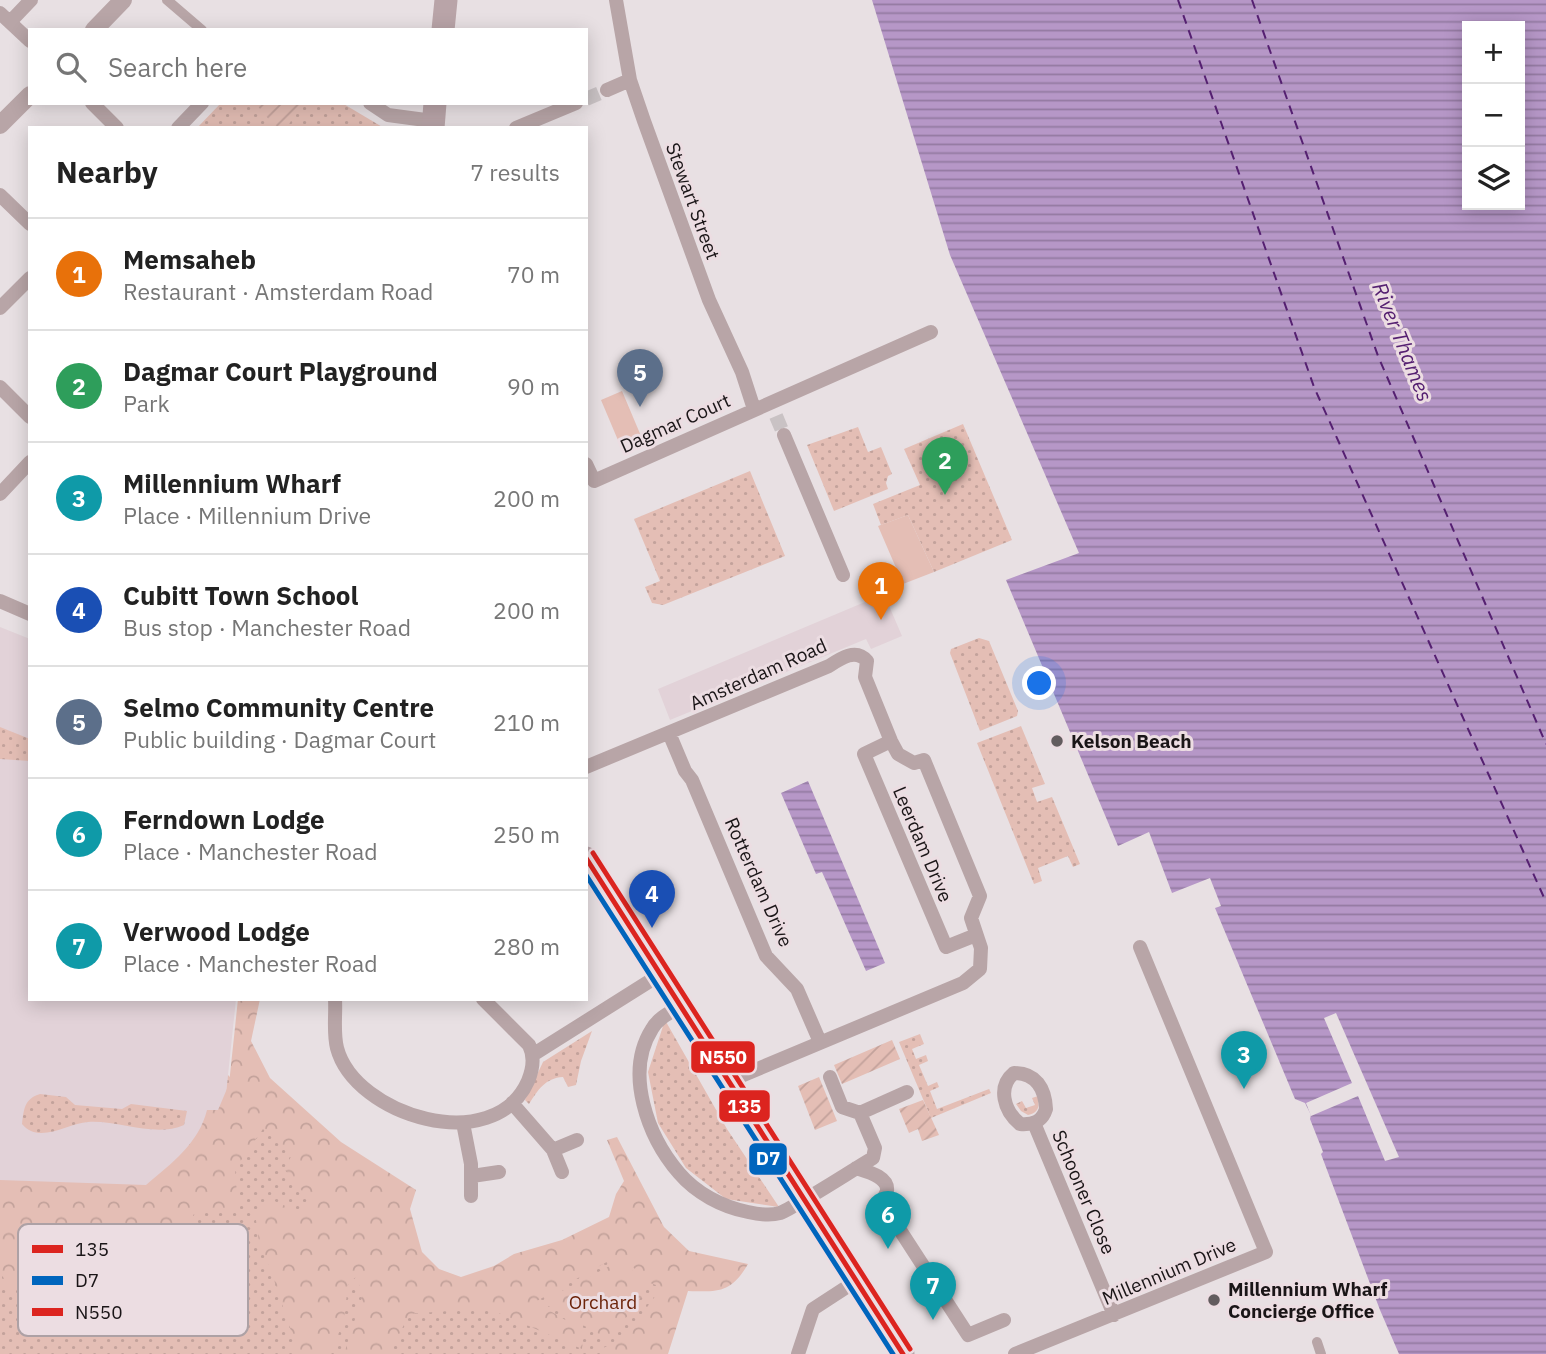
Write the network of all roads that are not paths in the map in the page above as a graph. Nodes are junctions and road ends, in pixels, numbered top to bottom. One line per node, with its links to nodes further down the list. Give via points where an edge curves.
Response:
1 (31, 0): 6 (street)
2 (123, 0): 7 (street)
3 (167, 0): 8 (street)
4 (446, 0): 9 (main road)
5 (616, 0): 11 (street, Stewart Street)
6 (5, 17): 10 (street)
7 (96, 28)
8 (200, 28)
9 (443, 28)
10 (28, 39)
11 (630, 80): 12 (street); 30 (street, Stewart Street, via 709,300)
12 (607, 90)
13 (28, 97): 19 (street)
14 (94, 105): 20 (street)
15 (200, 105): 21 (street)
16 (373, 105): 18 (street, via 388,115)
17 (571, 105): 22 (street)
18 (434, 117)
19 (0, 125)
20 (115, 126)
21 (180, 126)
22 (521, 126)
23 (0, 195): 24 (street)
24 (28, 222)
25 (28, 280): 26 (street)
26 (0, 308)
27 (931, 332): 29 (street, Dagmar Court)
28 (0, 387): 31 (street)
29 (771, 401): 30 (street, Dagmar Court); 32 (street)
30 (754, 409): 35 (street, Dagmar Court, via 594,481)
31 (28, 415)
32 (776, 416)
33 (784, 435): 37 (street)
34 (28, 464): 36 (street)
35 (588, 468)
36 (0, 494)
37 (844, 575)
38 (0, 601): 39 (street)
39 (28, 613)
40 (669, 733): 41 (street, Amsterdam Road, via 857,655 867,661 865,677); 42 (street, Amsterdam Road); 50 (street, Rotterdam Drive, via 766,956 797,989)
41 (891, 741): 44 (street, Amsterdam Road, via 908,761 923,760 980,896 971,918); 44 (street, Leerdam Drive, via 864,754 946,947)
42 (588, 766)
43 (588, 862): 46 (main road)
44 (976, 935): 50 (street, Amsterdam Road, via 982,960 972,978)
45 (1140, 947): 68 (street, Millennium Drive, via 1266,1252)
46 (661, 974): 49 (main road); 51 (street)
47 (335, 1001): 57 (street, via 337,1049 362,1086 414,1116)
48 (485, 1001): 51 (street)
49 (681, 1006): 53 (main road); 66 (street, via 652,1029 639,1072 650,1125 663,1150 680,1174 724,1206 768,1214)
50 (820, 1042): 53 (street, Amsterdam Road)
51 (534, 1054): 55 (street, via 529,1078)
52 (830, 1077): 56 (street, via 842,1107)
53 (729, 1081): 66 (main road)
54 (907, 1092): 56 (street)
55 (512, 1103): 57 (street); 60 (street)
56 (860, 1112): 61 (street, via 875,1153)
57 (463, 1123): 64 (street)
58 (1034, 1123): 68 (street, Schooner Close)
59 (577, 1140): 60 (street)
60 (553, 1150): 63 (street)
61 (856, 1168): 66 (street); 69 (street, via 884,1181 887,1192 882,1201 968,1335)
62 (499, 1172): 64 (street)
63 (562, 1172)
64 (472, 1176): 65 (street)
65 (471, 1196)
66 (804, 1200): 67 (main road)
67 (856, 1281): 71 (street, via 813,1310); 72 (main road)
68 (1114, 1315): 73 (street, Millennium Drive)
69 (1004, 1320)
70 (1317, 1342): 74 (street)
71 (798, 1354)
72 (903, 1354)
73 (1015, 1354)
74 (1321, 1354)

